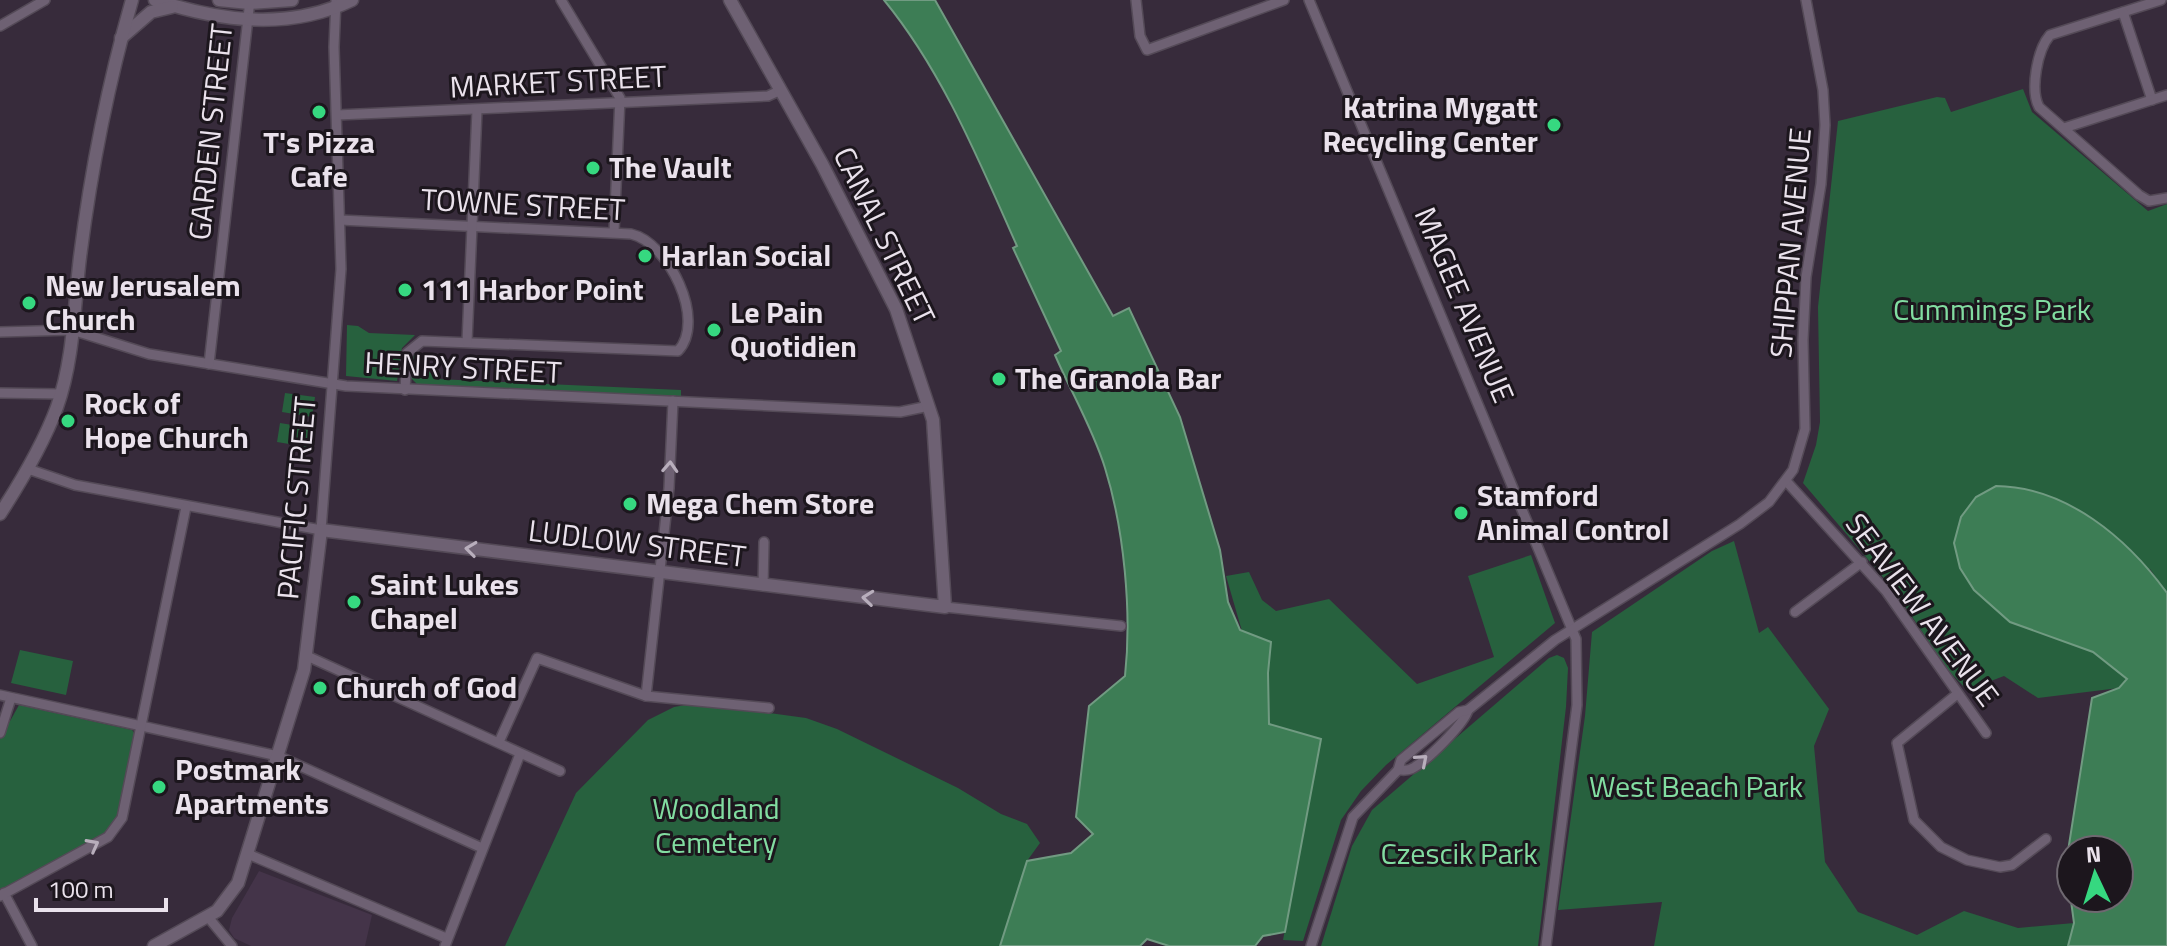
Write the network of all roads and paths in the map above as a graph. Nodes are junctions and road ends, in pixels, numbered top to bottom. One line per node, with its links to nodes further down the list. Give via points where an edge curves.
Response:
1 (45, 0): 19 (street)
2 (132, 0): 20 (street)
3 (155, 0): 16 (street)
4 (219, 0): 14 (street)
5 (292, 0): 14 (street)
6 (352, 0): 15 (street)
7 (561, 0): 24 (street, via 615,84)
8 (730, 0): 21 (street, CANAL STREET)
9 (1136, 0): 10 (street, via 1147,50)
10 (1284, 0)
11 (1309, 0): 54 (street, MAGEE AVENUE)
12 (1806, 0): 43 (street, SHIPPAN AVENUE, via 1825,125 1806,277 1805,429)
13 (2161, 0): 17 (street)
14 (250, 2): 18 (street, GARDEN STREET)
15 (335, 4): 18 (street, via 285,19); 26 (street, PACIFIC STREET)
16 (175, 6): 18 (street); 20 (street, via 151,12)
17 (2123, 12): 23 (street); 27 (street, via 2055,33 2044,42 2035,99)
18 (247, 20): 35 (street, GARDEN STREET)
19 (0, 26)
20 (119, 40): 32 (street, via 87,211)
21 (781, 90): 24 (street, MARKET STREET, via 768,96); 41 (street, CANAL STREET, via 888,291)
22 (2167, 95): 23 (street)
23 (2152, 100): 27 (street)
24 (621, 104): 25 (street, MARKET STREET); 31 (street)
25 (477, 110): 26 (street, MARKET STREET); 30 (street)
26 (337, 115): 29 (street, PACIFIC STREET)
27 (2064, 128): 28 (street, via 2139,195 2149,201)
28 (2167, 198)
29 (340, 220): 30 (street, TOWNE STREET); 36 (street, PACIFIC STREET)
30 (472, 225): 31 (street, TOWNE STREET); 34 (street)
31 (614, 232): 34 (street, TOWNE STREET, via 649,240 683,292 686,337 678,351)
32 (72, 330): 33 (street, HENRY STREET); 35 (street, HENRY STREET, via 149,354); 39 (street)
33 (0, 332)
34 (467, 342): 37 (street, TOWNE STREET, via 416,343 407,353)
35 (209, 364): 36 (street, HENRY STREET)
36 (334, 385): 37 (street, HENRY STREET); 46 (street, PACIFIC STREET)
37 (405, 390): 40 (street, HENRY STREET)
38 (0, 393): 39 (street)
39 (61, 394): 42 (street)
40 (673, 401): 41 (street, HENRY STREET, via 900,412); 49 (street, one-way to 40)
41 (929, 406): 51 (street, CANAL STREET)
42 (28, 469): 44 (street, via 55,481); 45 (street)
43 (1787, 482): 48 (street, SEAVIEW AVENUE); 54 (street, SHIPPAN AVENUE, via 1740,524)
44 (186, 507): 46 (street); 61 (street)
45 (0, 514)
46 (321, 530): 49 (street, LUDLOW STREET, one-way to 46); 55 (street, PACIFIC STREET)
47 (764, 542): 50 (street)
48 (1862, 562): 52 (street); 57 (street, SEAVIEW AVENUE)
49 (660, 572): 50 (street, LUDLOW STREET); 58 (street)
50 (763, 586): 51 (street, LUDLOW STREET, one-way to 50)
51 (945, 607): 53 (street)
52 (1795, 612)
53 (1121, 626)
54 (1572, 629): 77 (street, SHIPPAN AVENUE, via 1401,760 1398,770 1353,817); 78 (street, via 1578,650 1577,705)
55 (307, 656): 64 (street); 66 (street, PACIFIC STREET)
56 (0, 695): 59 (street)
57 (1956, 695): 63 (street, SEAVIEW AVENUE); 68 (street, via 1897,743 1917,826 1952,855 2000,867 2012,865)
58 (646, 696): 60 (street); 64 (street, via 537,658)
59 (11, 698): 61 (street); 62 (street)
60 (769, 708)
61 (141, 726): 66 (street); 71 (street, one-way to 61, via 118,827)
62 (0, 733)
63 (1986, 733)
64 (499, 742): 65 (street)
65 (520, 754): 67 (street); 69 (street)
66 (278, 756): 69 (street); 70 (street, PACIFIC STREET)
67 (560, 771)
68 (2046, 839)
69 (482, 848): 73 (street)
70 (248, 854): 72 (street, PACIFIC STREET, via 230,897); 73 (street)
71 (2, 894): 74 (street)
72 (208, 917): 75 (street, PACIFIC STREET); 76 (street)
73 (445, 942)
74 (32, 946)
75 (154, 946)
76 (232, 946)
77 (1311, 946)
78 (1546, 946)

